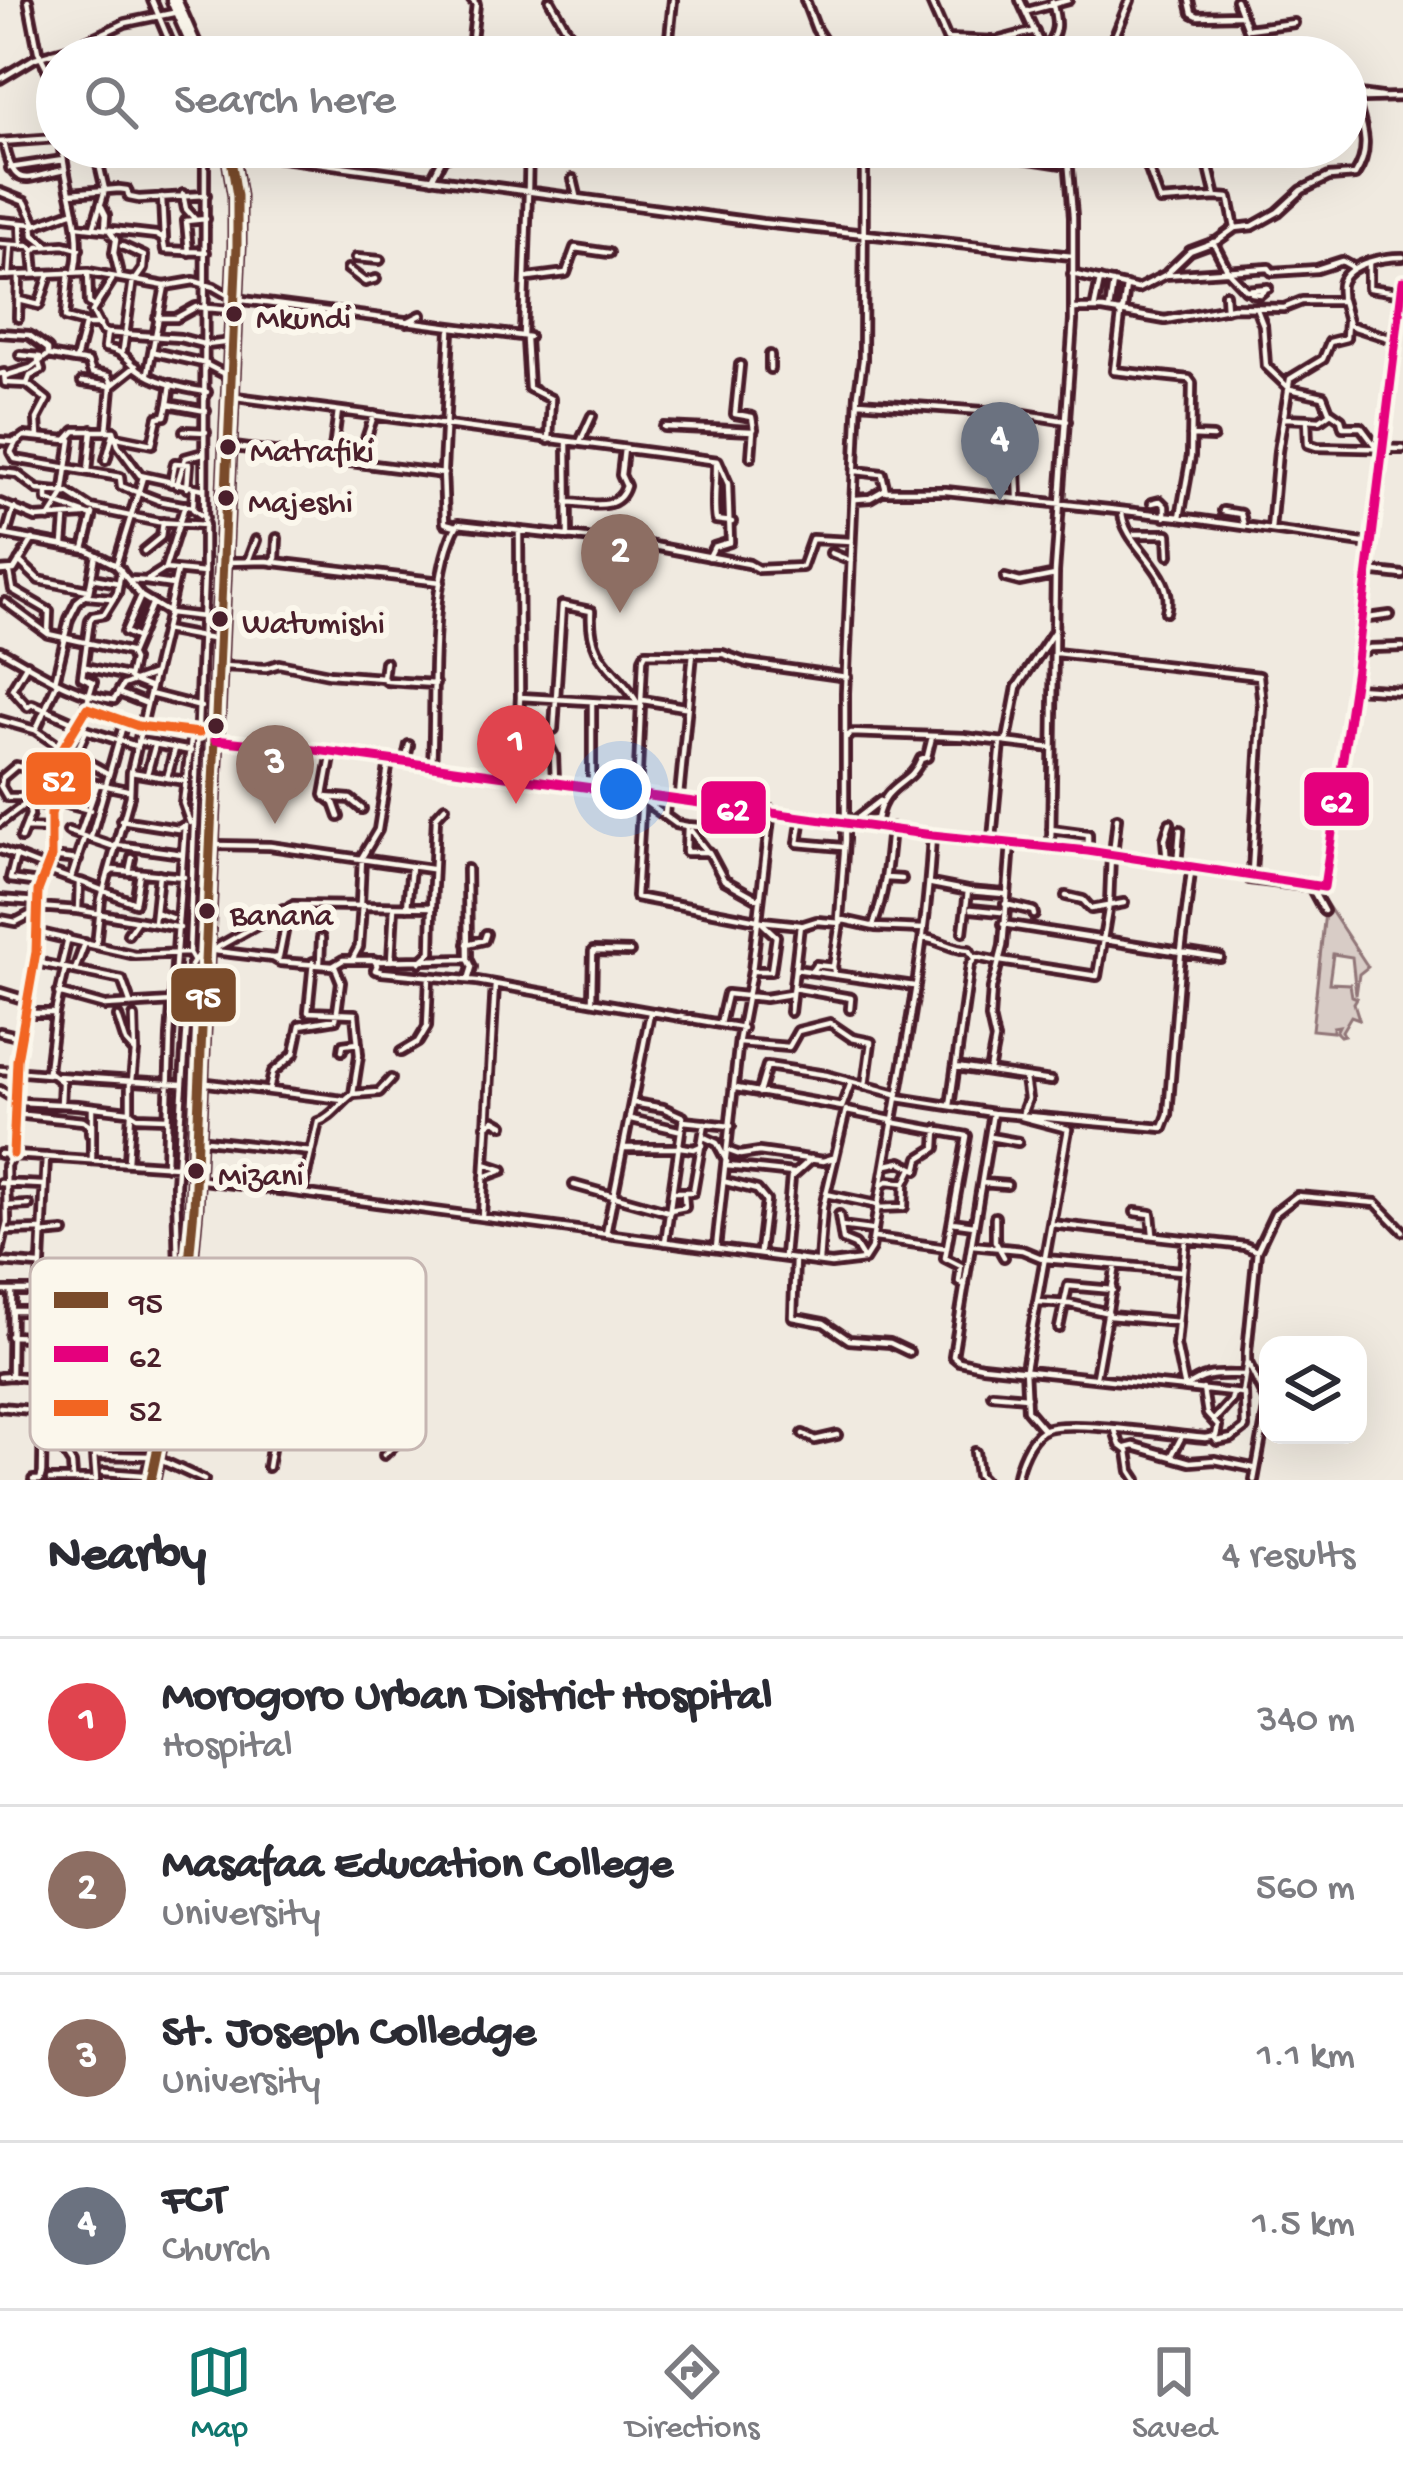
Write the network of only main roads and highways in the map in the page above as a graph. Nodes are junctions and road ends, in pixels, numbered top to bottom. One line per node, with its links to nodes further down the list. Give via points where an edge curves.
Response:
1 (176, 6): 2 (highway)
2 (190, 36)
3 (232, 168): 4 (highway, via 238,220 215,740 196,824 210,845)
4 (188, 1258)

